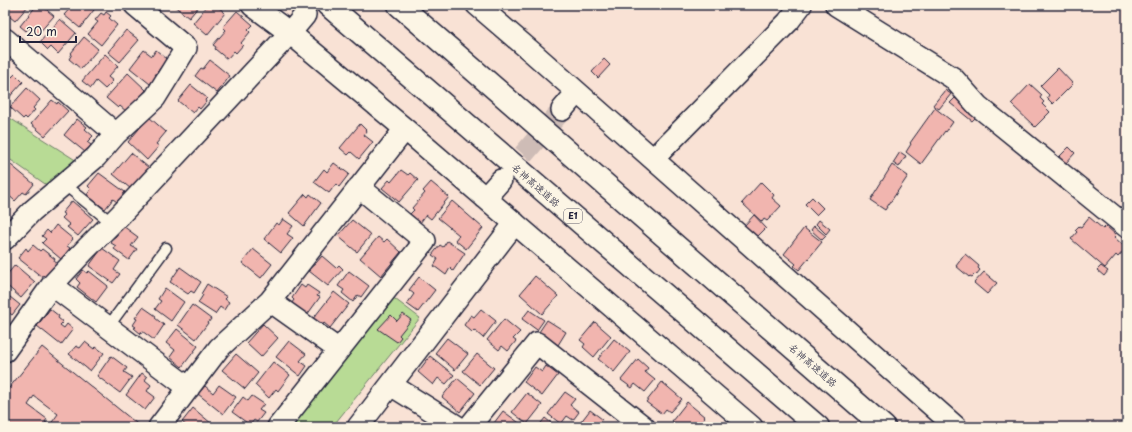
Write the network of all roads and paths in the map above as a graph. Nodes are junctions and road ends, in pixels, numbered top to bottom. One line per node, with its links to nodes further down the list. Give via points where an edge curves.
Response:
1 (136, 5): 14 (street, via 186,48 155,98)
2 (252, 5): 9 (street)
3 (328, 5): 39 (highway, 名神高速道路 / E1)
4 (399, 5): 40 (highway, 名神高速道路)
5 (477, 5): 11 (street)
6 (801, 5): 15 (street, via 788,22)
7 (836, 5): 22 (street, via 953,78 978,106)
8 (305, 15): 9 (street)
9 (290, 33): 13 (street); 21 (street)
10 (5, 39): 14 (street)
11 (577, 92): 12 (street); 15 (street)
12 (562, 110)
13 (405, 129): 18 (street); 19 (street)
14 (116, 134): 17 (street, via 96,158)
15 (653, 159): 41 (street)
16 (501, 180): 19 (street)
17 (64, 184): 21 (lane); 23 (street, via 32,211)
18 (359, 186): 26 (street); 28 (street, via 425,241)
19 (485, 198): 20 (street)
20 (515, 223): 30 (street); 38 (street)
21 (112, 224): 25 (street)
22 (1127, 227)
23 (5, 239)
24 (166, 248): 27 (lane)
25 (52, 285): 27 (street); 29 (street)
26 (270, 301): 28 (street); 31 (street, via 219,348)
27 (108, 327): 31 (street)
28 (339, 350): 33 (street)
29 (5, 351)
30 (391, 385): 34 (street); 35 (street)
31 (188, 388): 32 (street)
32 (159, 427)
33 (278, 427)
34 (358, 427)
35 (458, 427)
36 (469, 427): 37 (street, via 538,343)
37 (644, 427)
38 (752, 427)
39 (818, 427)
40 (884, 427)
41 (956, 427)

